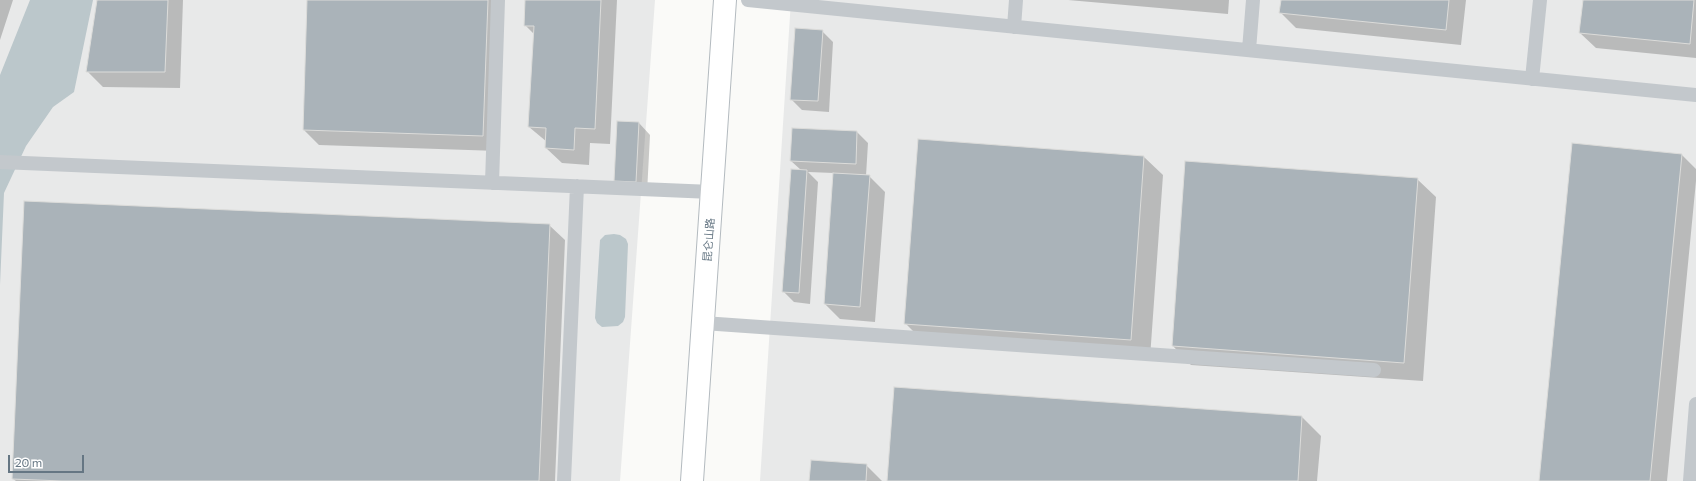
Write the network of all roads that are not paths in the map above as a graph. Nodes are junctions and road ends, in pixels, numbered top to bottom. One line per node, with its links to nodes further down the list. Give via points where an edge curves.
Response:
1 (498, 0): 12 (lane)
2 (726, 0): 14 (street, 昆仑山路)
3 (748, 0): 7 (lane)
4 (1016, 0): 7 (lane)
5 (1253, 0): 8 (lane)
6 (1540, 0): 9 (lane)
7 (1014, 27): 8 (lane)
8 (1248, 50): 9 (lane)
9 (1532, 79): 10 (lane)
10 (1696, 95)
11 (0, 162): 12 (lane)
12 (492, 183): 13 (lane)
13 (577, 186): 14 (lane); 18 (lane)
14 (712, 192): 15 (street, 昆仑山路)
15 (703, 323): 16 (lane); 19 (street, 昆仑山路)
16 (1374, 370)
17 (1696, 404): 20 (lane)
18 (564, 481)
19 (692, 481)
20 (1690, 481)

